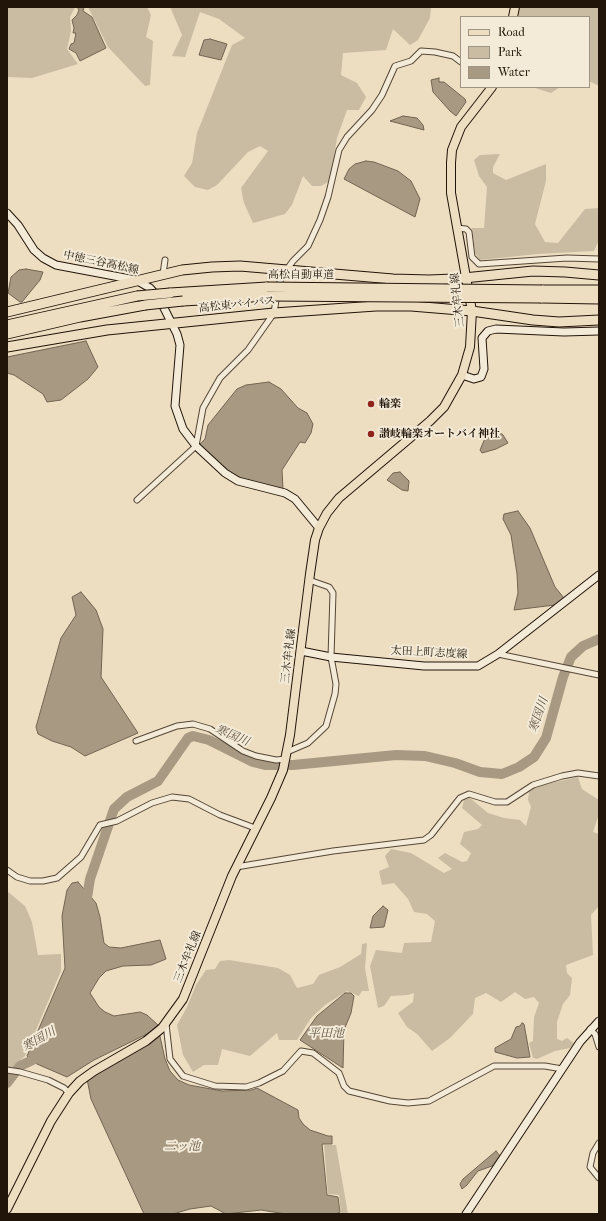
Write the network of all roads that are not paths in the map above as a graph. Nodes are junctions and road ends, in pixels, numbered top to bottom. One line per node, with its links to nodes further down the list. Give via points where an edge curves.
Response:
1 (460, 61): 7 (street, via 453,56 421,51 411,61 394,66 382,95 339,150 320,220 308,246)
2 (491, 88): 4 (main road, 三木牟礼線, via 461,127 452,150 450,185)
3 (7, 213): 11 (main road, 中徳三谷高松線, via 34,250 56,266)
4 (458, 228): 5 (street, via 469,232 472,257 479,264 567,258); 10 (main road, 三木牟礼線)
5 (599, 259)
6 (165, 260): 8 (street)
7 (288, 269): 8 (highway, via 240,266 182,270); 10 (highway, via 393,279); 18 (street, via 278,287)
8 (163, 274): 11 (highway)
9 (599, 275): 10 (highway, via 533,272)
10 (466, 278): 16 (main road, 三木牟礼線)
11 (136, 280): 17 (highway); 20 (main road, 中徳三谷高松線, via 150,288 159,298)
12 (599, 290): 14 (highway, 高松自動車道)
13 (267, 291): 14 (highway, 高松自動車道, bridge); 21 (highway, 高松自動車道, bridge, via 137,296); 23 (highway, 高松自動車道, bridge, via 145,305)
14 (541, 294): 15 (highway, 高松自動車道)
15 (599, 299)
16 (472, 311): 18 (highway, 高松東バイパス, via 383,306); 19 (highway, 高松東バイパス, via 560,322); 25 (main road, 三木牟礼線, via 470,347)
17 (7, 312)
18 (274, 313): 20 (highway, 高松東バイパス); 26 (street, via 248,350 220,378 203,408)
19 (599, 320)
20 (172, 324): 24 (highway, 高松東バイパス, via 99,332); 26 (main road, 中徳三谷高松線, via 180,345 174,406 183,429)
21 (7, 325)
22 (599, 331): 25 (main road, via 504,329 488,332 482,338 484,369 481,377 474,379)
23 (7, 334)
24 (7, 347)
25 (462, 375): 28 (main road, 三木牟礼線, via 444,407 339,498)
26 (196, 446): 27 (street); 28 (main road, 中徳三谷高松線, via 225,473 238,481 295,499)
27 (137, 500)
28 (319, 528): 30 (main road, 三木牟礼線)
29 (599, 575): 32 (main road, 太田上町志度線)
30 (309, 580): 31 (main road, 三木牟礼線); 33 (street, via 329,587 333,592)
31 (300, 651): 33 (main road, 太田上町志度線); 36 (main road, 三木牟礼線)
32 (498, 654): 33 (main road, 太田上町志度線, via 478,666 466,667 424,666); 34 (street)
33 (331, 657): 36 (street, via 336,684 326,726 308,743)
34 (599, 675)
35 (136, 741): 36 (street, via 177,726 193,724 210,729 243,751 256,756 276,760)
36 (286, 757): 38 (main road, 三木牟礼線, via 271,798)
37 (599, 776): 39 (street, via 578,773 562,776 533,785 507,802 495,802 469,794 460,798 431,835 424,840 333,851)
38 (255, 828): 39 (main road, 三木牟礼線); 40 (street, via 220,815 189,799 172,797 152,803 117,821 100,825 82,857 56,878 30,881 17,877)
39 (236, 867): 42 (main road, 三木牟礼線, via 183,999)
40 (7, 870)
41 (599, 1021): 43 (main road)
42 (164, 1026): 45 (street, via 170,1059 183,1076 215,1086 246,1087 259,1083 283,1071 301,1051 313,1053 339,1073 349,1091 390,1102 428,1101 494,1066 545,1066); 47 (main road, 三木牟礼線, via 146,1041 100,1067)
43 (590, 1029): 44 (street, via 595,1034); 45 (main road)
44 (599, 1047)
45 (562, 1069): 51 (main road)
46 (7, 1070): 47 (street, via 48,1080)
47 (71, 1091): 50 (main road, 三木牟礼線, via 51,1120)
48 (599, 1143): 49 (street, via 593,1153 590,1167)
49 (599, 1178)
50 (7, 1209)
51 (466, 1214)

